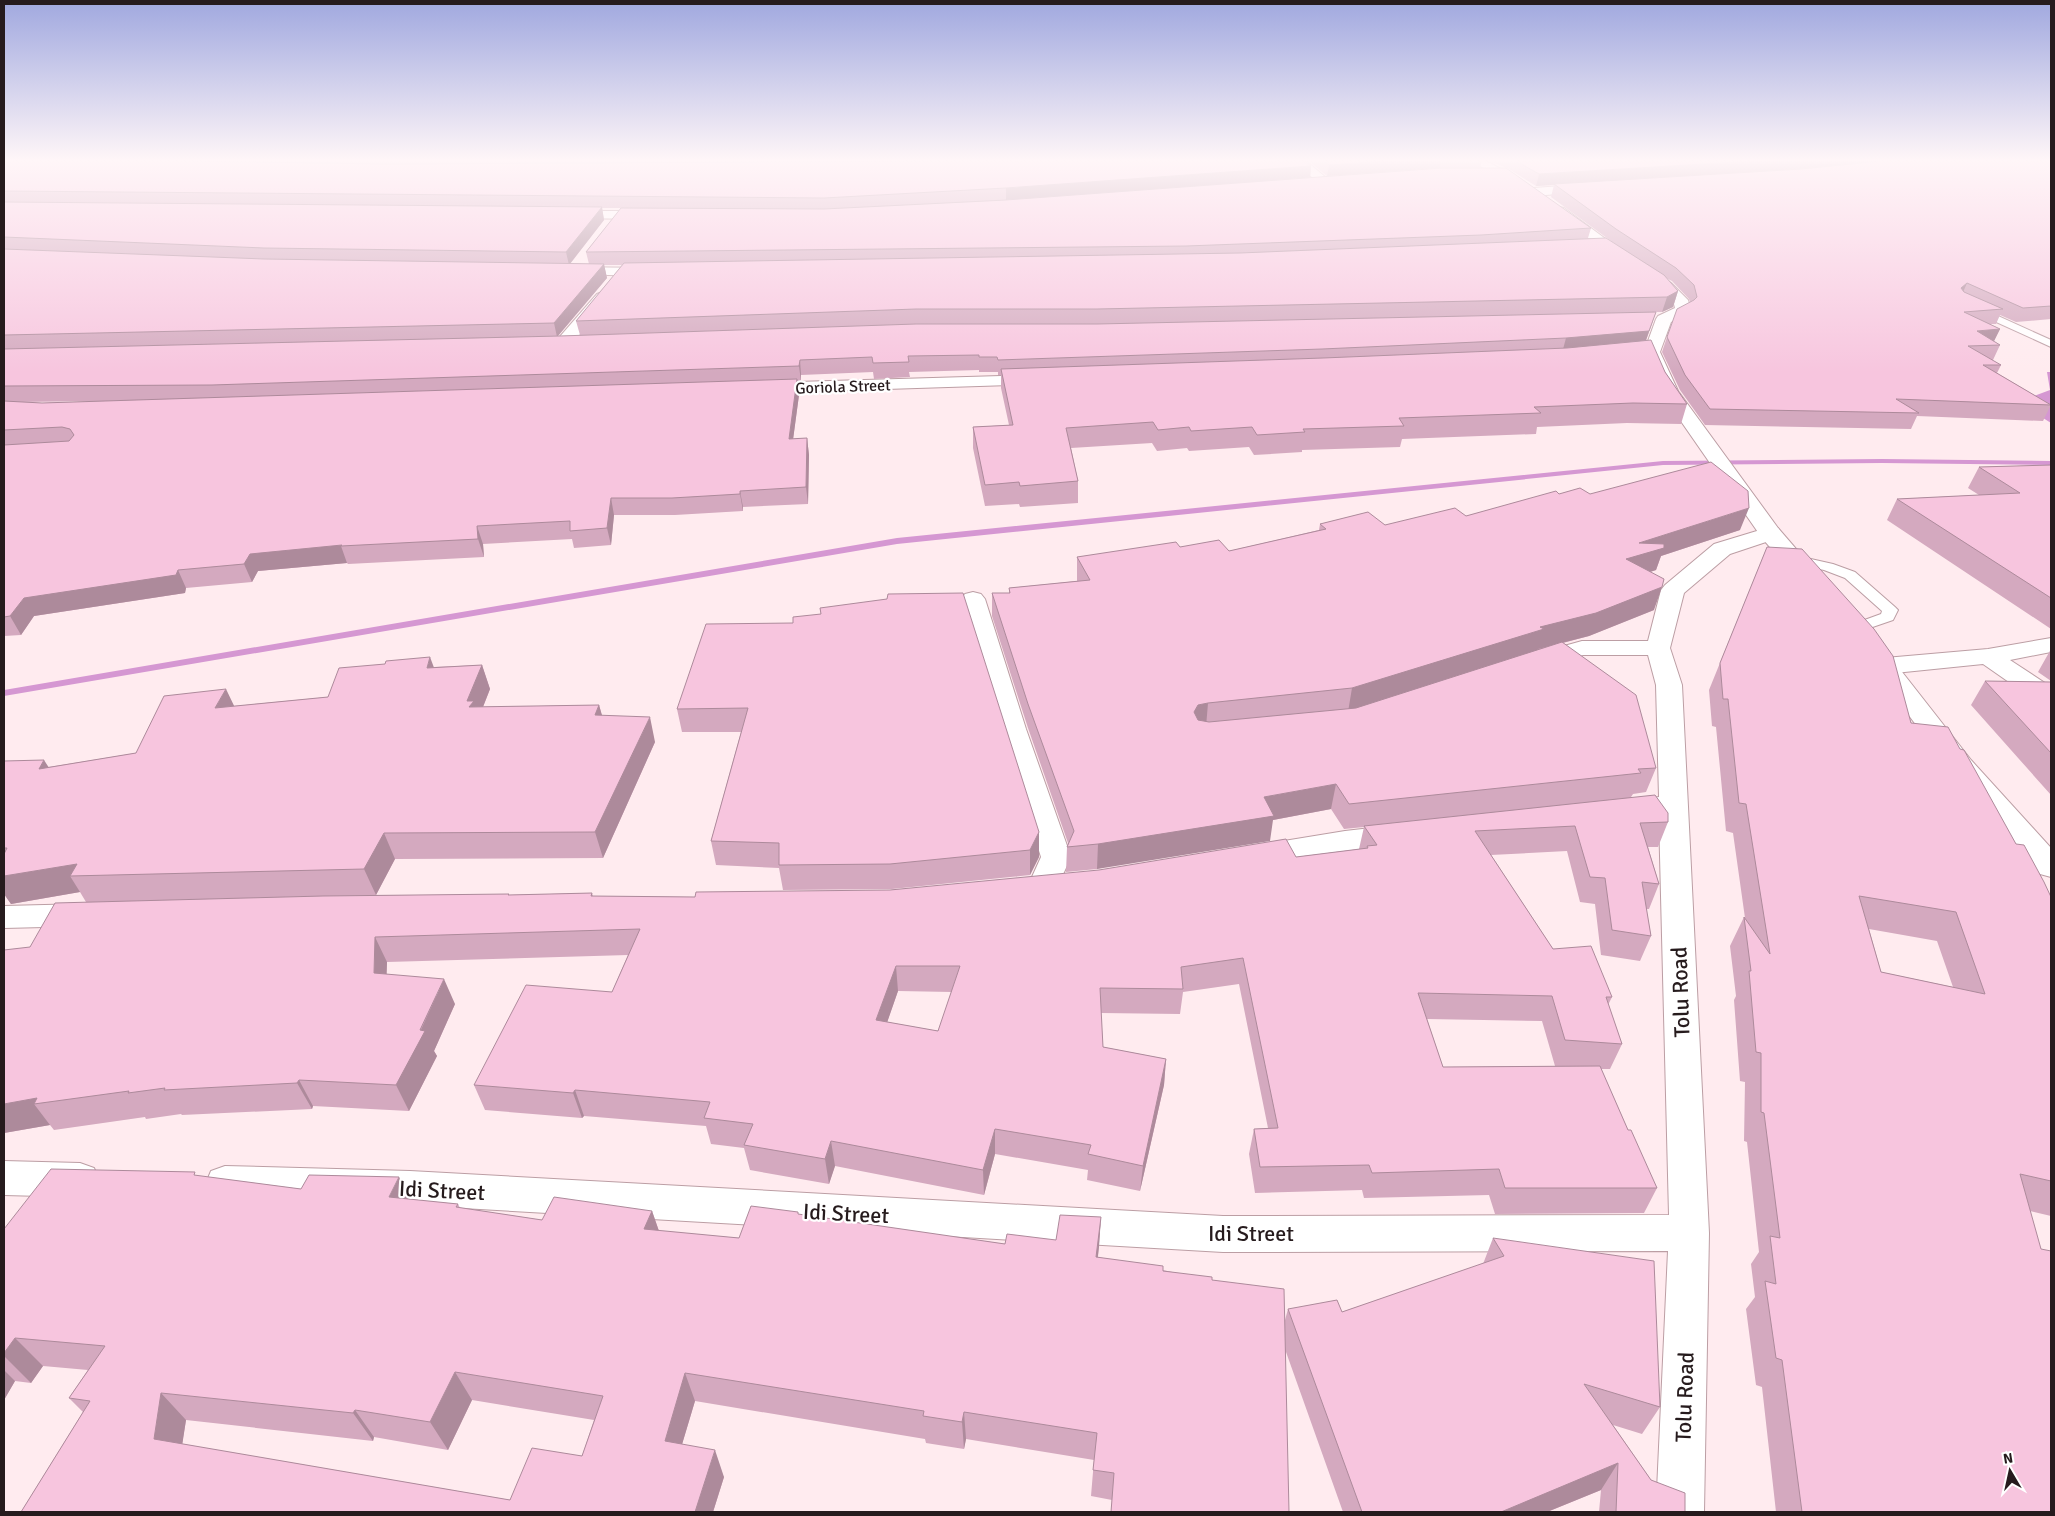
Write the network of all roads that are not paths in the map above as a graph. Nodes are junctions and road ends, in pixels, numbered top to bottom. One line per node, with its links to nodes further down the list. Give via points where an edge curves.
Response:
1 (1590, 232): 2 (street)
2 (1606, 246): 3 (street); 11 (street, via 1666,286 1682,303 1682,310)
3 (1586, 248)
4 (586, 257): 6 (street)
5 (554, 271): 6 (street)
6 (574, 271): 7 (street)
7 (622, 272): 8 (street); 14 (street)
8 (671, 272)
9 (1962, 302): 15 (lane)
10 (1644, 319): 11 (street)
11 (1664, 319): 16 (street)
12 (583, 343): 14 (street)
13 (543, 344): 14 (street)
14 (563, 344)
15 (2051, 344)
16 (1652, 352): 17 (street); 20 (street, via 1669,390)
17 (1632, 354)
18 (1052, 379): 19 (street, Goriola Street)
19 (746, 389)
20 (1770, 532): 21 (street); 25 (street, via 1722,549 1673,590)
21 (1792, 558): 23 (street); 23 (lane, via 1850,575 1890,610 1888,617)
22 (973, 599): 35 (street, via 1056,857 1055,886)
23 (1853, 629): 27 (street)
24 (2051, 645): 26 (street)
25 (1658, 648): 28 (street, via 1582,648); 30 (street, Tolu Road, via 1669,684)
26 (1988, 656): 27 (street); 29 (street)
27 (1885, 666): 34 (street, via 1961,766)
28 (1518, 667)
29 (2051, 700)
30 (1674, 805): 31 (street); 41 (street, Tolu Road)
31 (1596, 814)
32 (1422, 832): 33 (street)
33 (1228, 860)
34 (2051, 866)
35 (1012, 891)
36 (111, 914): 37 (street)
37 (4, 917)
38 (4, 1178): 39 (street)
39 (113, 1181)
40 (192, 1183): 41 (street, Idi Street, via 410,1188 1223,1234)
41 (1689, 1233): 42 (street, Tolu Road)
42 (1680, 1512)

